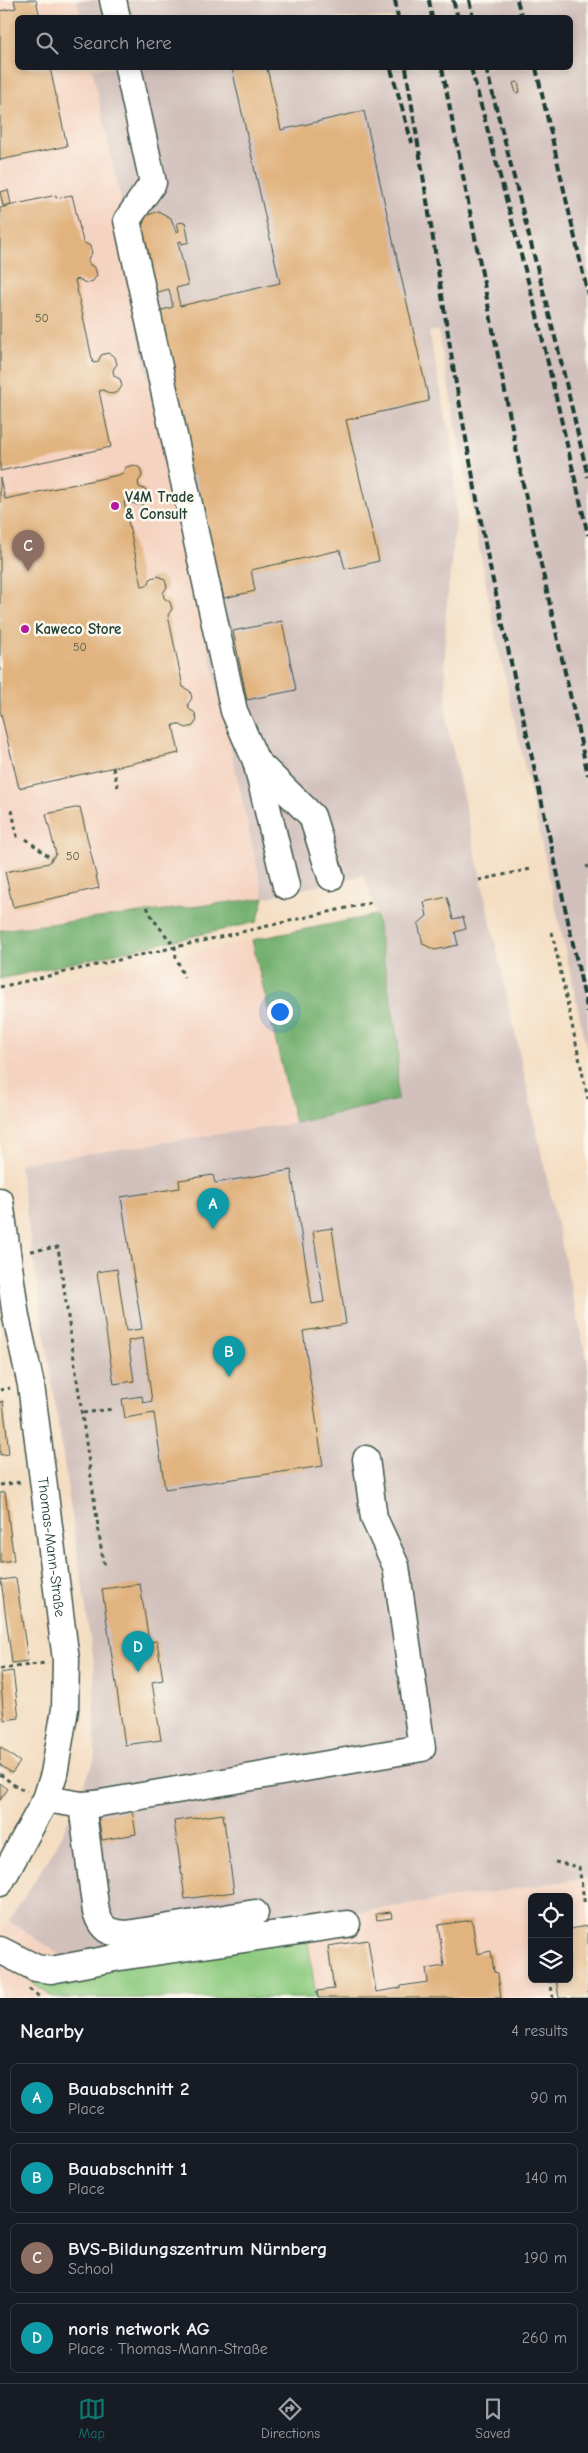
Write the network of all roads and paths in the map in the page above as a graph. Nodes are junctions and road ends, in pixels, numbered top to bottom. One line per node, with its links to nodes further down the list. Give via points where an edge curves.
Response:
1 (113, 0): 2 (street)
2 (116, 15)
3 (128, 70): 4 (street, via 153,183 127,220 234,711)
4 (256, 761): 12 (street, via 312,816); 14 (street)
5 (113, 768): 6 (path)
6 (118, 787)
7 (12, 810): 9 (path)
8 (26, 840): 10 (path)
9 (18, 841)
10 (52, 859)
11 (531, 869): 13 (path)
12 (331, 878)
13 (479, 880)
14 (286, 886)
15 (372, 902): 18 (path)
16 (147, 907): 18 (path)
17 (552, 932): 21 (path)
18 (175, 947): 19 (path); 20 (path)
19 (184, 978)
20 (0, 987)
21 (588, 1099)
22 (0, 1201): 24 (street, Thomas-Mann-Straße)
23 (31, 1251): 26 (path, via 58,1247)
24 (5, 1270): 29 (street, Thomas-Mann-Straße, via 31,1385)
25 (112, 1409): 26 (path)
26 (83, 1413): 28 (path)
27 (366, 1459): 34 (street, via 374,1518 396,1566 422,1748)
28 (104, 1568)
29 (66, 1660): 31 (path); 33 (street, Thomas-Mann-Straße, via 65,1709 55,1768)
30 (1, 1663): 31 (path)
31 (1, 1669)
32 (0, 1774): 33 (path, via 18,1788)
33 (46, 1798): 34 (street); 36 (street, Thomas-Mann-Straße)
34 (82, 1805): 38 (street, via 96,1912 101,1926 111,1934)
35 (555, 1862): 37 (path, via 579,1867)
36 (0, 1883)
37 (585, 1906)
38 (255, 1913)
39 (347, 1924): 40 (street, via 51,1970 36,1968)
40 (0, 1950)
41 (551, 1983): 42 (path)
42 (553, 1998)

